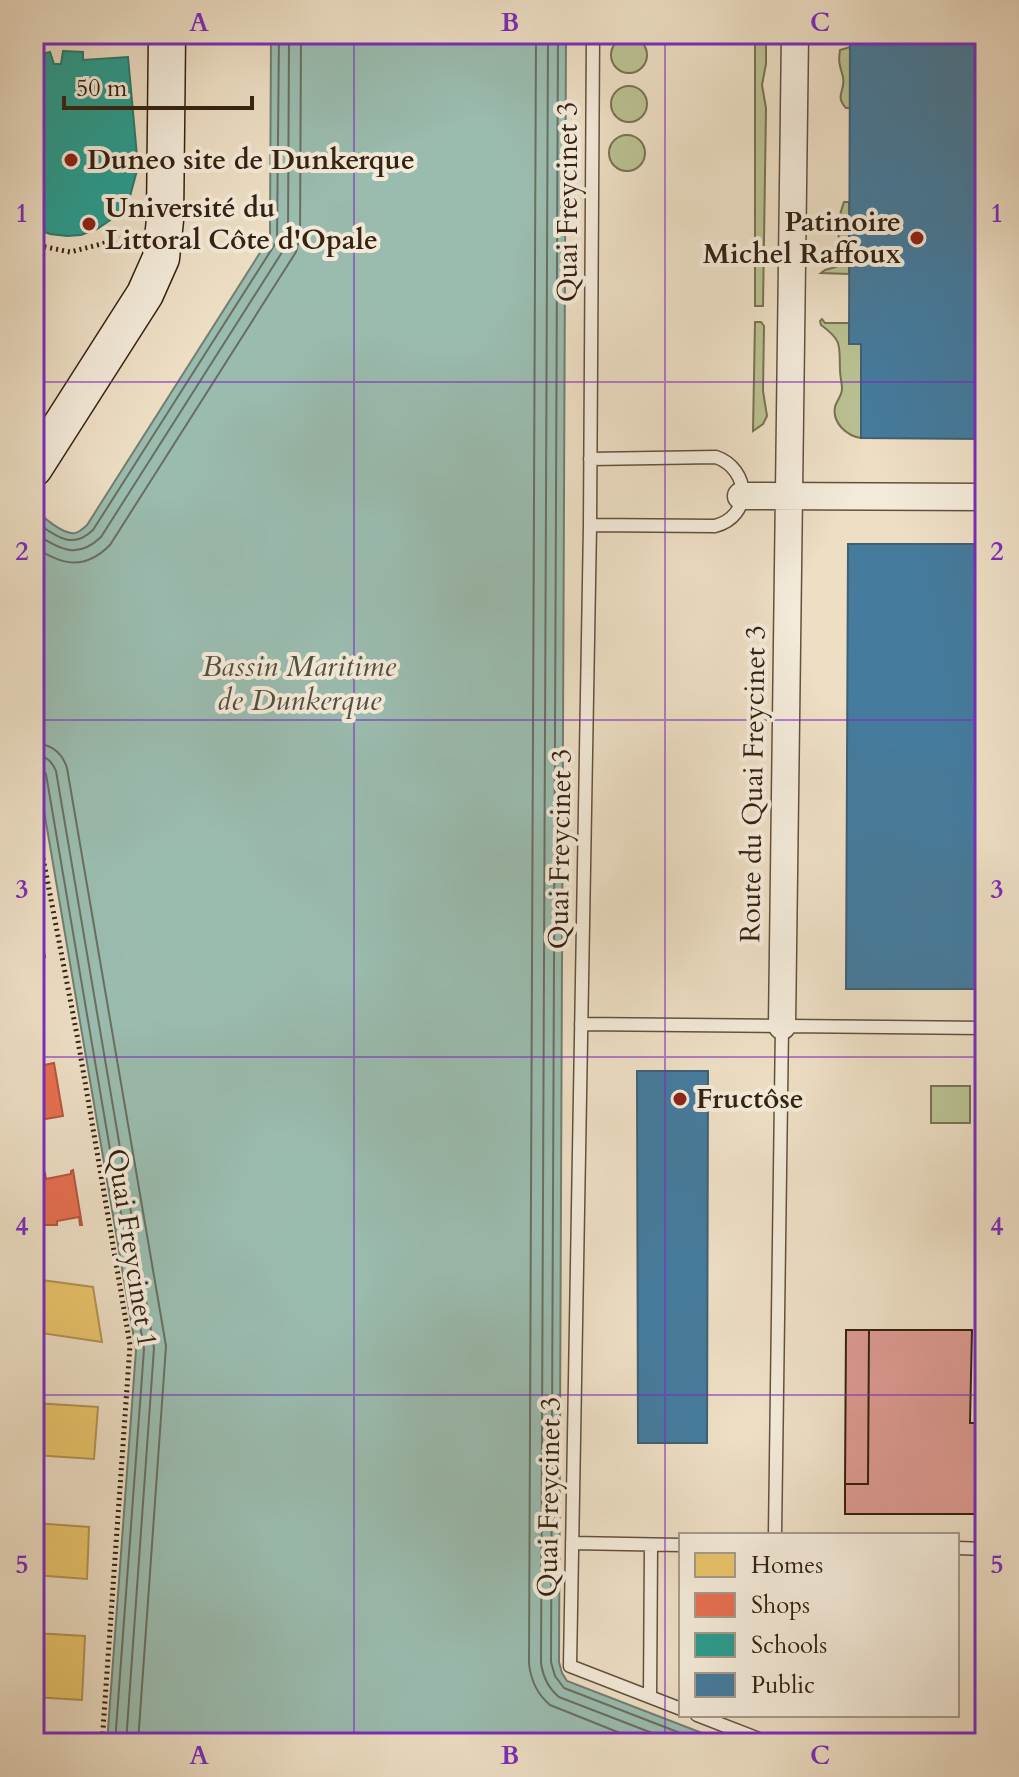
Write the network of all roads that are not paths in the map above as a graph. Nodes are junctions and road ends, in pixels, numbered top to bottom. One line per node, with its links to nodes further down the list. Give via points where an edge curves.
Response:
1 (167, 34): 5 (street, via 161,258 151,284)
2 (593, 34): 4 (lane, Quai Freycinet 3)
3 (795, 34): 7 (street, Route du Quai Freycinet 3)
4 (590, 459): 6 (lane, via 716,457 737,471); 9 (lane, Quai Freycinet 3)
5 (34, 468)
6 (741, 496): 7 (street); 9 (lane, via 736,515 715,526)
7 (789, 496): 8 (street); 11 (street, Route du Quai Freycinet 3)
8 (985, 497)
9 (590, 525): 10 (lane, Quai Freycinet 3)
10 (581, 1024): 11 (lane); 14 (lane, Quai Freycinet 3)
11 (782, 1026): 12 (lane); 13 (lane, Route du Quai Freycinet 3)
12 (985, 1028)
13 (775, 1533)
14 (572, 1543): 15 (lane); 19 (lane, Quai Freycinet 3, via 570,1666)
15 (651, 1545): 16 (lane); 19 (lane)
16 (679, 1545)
17 (959, 1548): 18 (lane)
18 (985, 1549)
19 (650, 1697): 20 (lane)
20 (679, 1708)
21 (702, 1717): 22 (lane)
22 (769, 1743)

